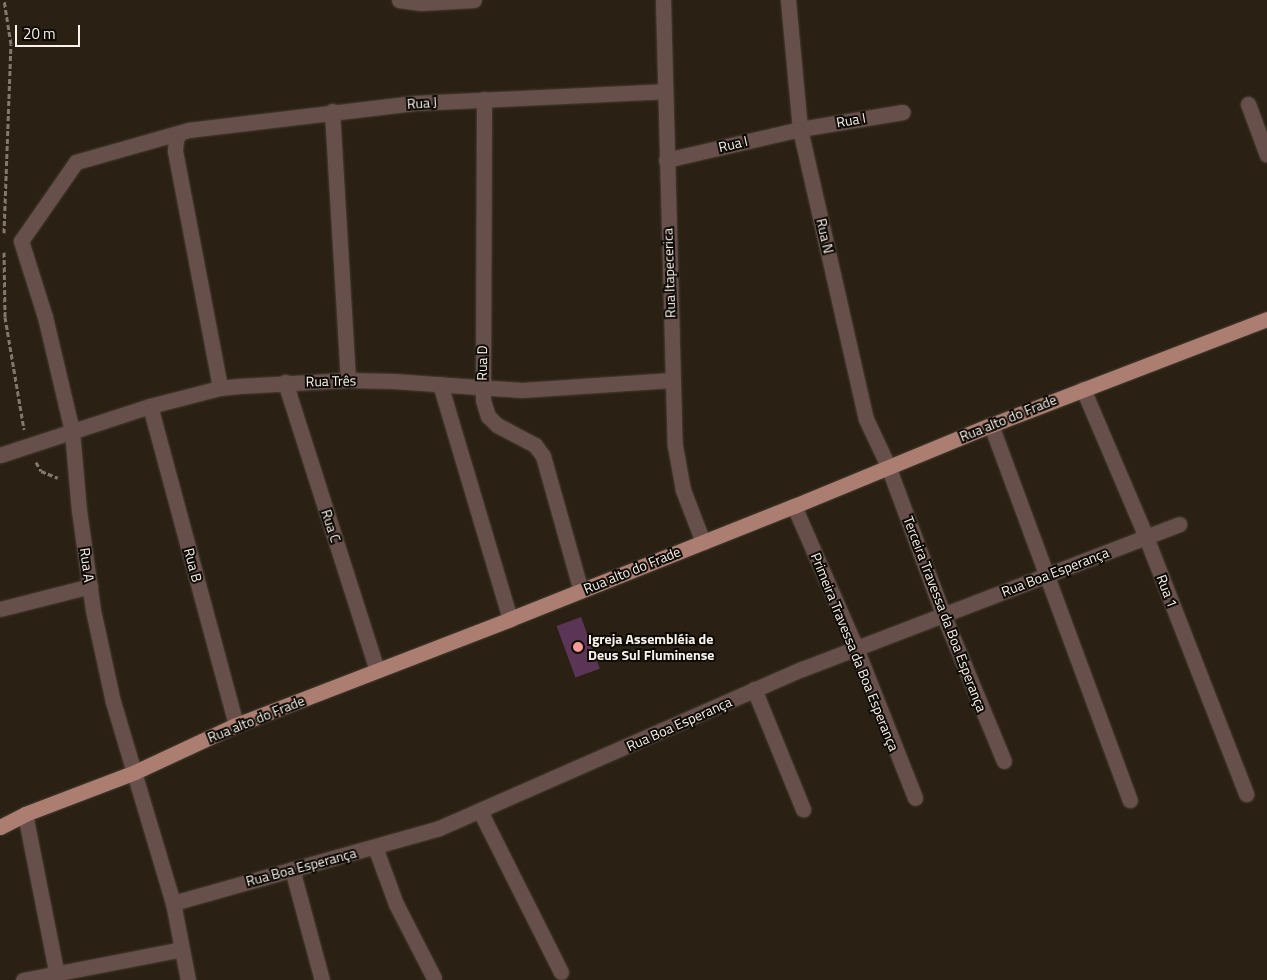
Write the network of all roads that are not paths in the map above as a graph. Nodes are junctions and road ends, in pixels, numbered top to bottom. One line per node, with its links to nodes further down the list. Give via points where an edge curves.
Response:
1 (399, 0): 2 (street, via 421,3)
2 (474, 0)
3 (663, 0): 5 (street, Rua Itapecerica)
4 (788, 0): 10 (street, Rua N)
5 (665, 91): 6 (street, Rua J); 13 (street, Rua Itapecerica)
6 (484, 99): 8 (street, Rua J); 21 (street, Rua D)
7 (1248, 104): 12 (street)
8 (332, 111): 11 (street, Rua J); 16 (street)
9 (903, 112): 10 (street, Rua I)
10 (800, 129): 13 (street, Rua l); 27 (street, Rua N, via 866,419)
11 (180, 133): 14 (street, Rua J); 20 (street, via 175,151)
12 (1267, 155)
13 (666, 160): 17 (street, Rua Itapecerica)
14 (76, 162): 25 (street, Rua A, via 21,241 45,317)
15 (1267, 319): 22 (main road, Rua alto do Frade)
16 (348, 380): 18 (street, Rua Três); 19 (street, Rua Três)
17 (672, 380): 21 (street, Rua Três, via 537,390); 31 (street, Rua Itapecerica, via 678,470)
18 (284, 382): 20 (street, Rua Três); 39 (street, Rua C)
19 (440, 384): 21 (street, Rua Três); 37 (street)
20 (220, 388): 23 (street, Rua Três)
21 (481, 389): 34 (street, Rua D, via 488,416 535,445 543,456)
22 (1083, 389): 24 (main road, Rua alto do Frade); 30 (street, Rua 1)
23 (150, 406): 25 (street, Rua Três); 41 (street, Rua B)
24 (991, 424): 27 (main road, Rua alto do Frade); 32 (street)
25 (72, 430): 26 (street, Rua Três); 33 (street, Rua A)
26 (0, 455)
27 (888, 466): 28 (main road, Rua alto do Frade); 36 (street, Terceira Travessa da Boa Esperança)
28 (794, 506): 31 (main road, Rua alto do Frade); 38 (street, Primeira Travessa da Boa Esperança)
29 (1179, 524): 30 (street, Rua Boa Esperança)
30 (1146, 537): 32 (street, Rua Boa Esperança); 44 (street, Rua 1)
31 (703, 542): 34 (main road, Rua alto do Frade)
32 (1046, 577): 36 (street, Rua Boa Esperança); 46 (street)
33 (90, 586): 35 (street); 43 (street, Rua A, via 113,702)
34 (581, 591): 37 (main road, Rua alto do Frade)
35 (0, 609)
36 (943, 614): 38 (street, Rua Boa Esperança); 42 (street, Terceira Travessa da Boa Esperança)
37 (510, 620): 39 (main road, Rua alto do Frade)
38 (856, 648): 40 (street, Rua Boa Esperança); 45 (street, Primeira Travessa da Boa Esperança)
39 (377, 670): 41 (main road, Rua alto do Frade)
40 (754, 689): 47 (street); 48 (street, Rua Boa Esperança)
41 (236, 725): 43 (main road, Rua alto do Frade)
42 (1004, 761)
43 (135, 772): 49 (main road, Rua alto do Frade); 53 (street, Rua A)
44 (1246, 794)
45 (915, 798)
46 (1130, 800)
47 (803, 810)
48 (480, 811): 51 (street, Rua Boa Esperança, via 439,828); 55 (street)
49 (25, 814): 50 (main road, Rua alto do Frade); 56 (street)
50 (0, 826)
51 (375, 847): 52 (street, Rua Boa Esperança); 57 (street, via 396,904)
52 (292, 869): 53 (street, Rua Boa Esperança); 60 (street)
53 (173, 903): 54 (street, Rua A)
54 (182, 948): 56 (street); 59 (street, Rua A)
55 (561, 972)
56 (57, 977): 58 (street)
57 (434, 978)
58 (23, 980)
59 (188, 980)
60 (322, 980)

